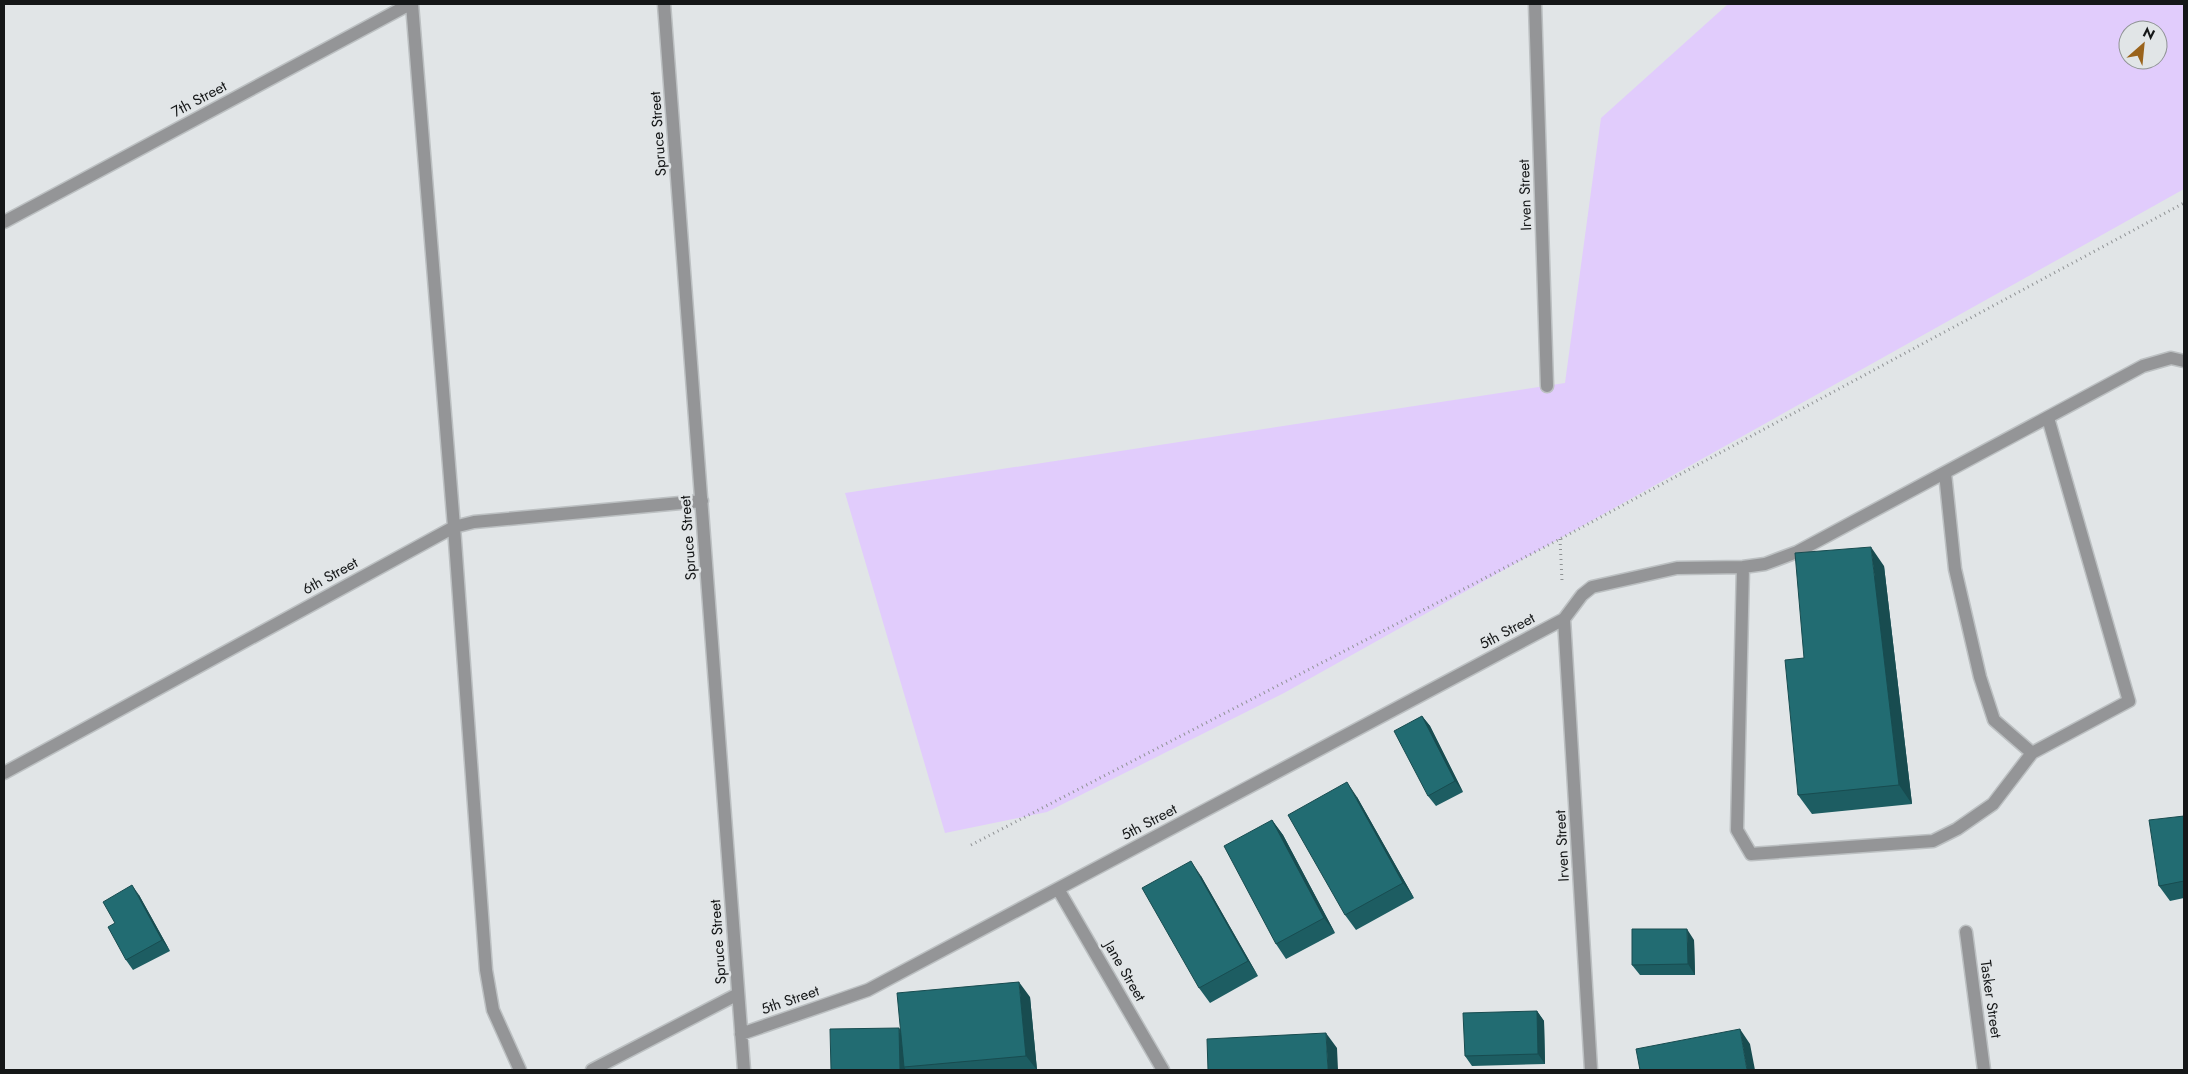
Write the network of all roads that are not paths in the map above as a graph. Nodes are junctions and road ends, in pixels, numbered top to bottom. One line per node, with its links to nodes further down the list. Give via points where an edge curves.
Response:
1 (411, 4): 4 (street, 7th Street); 10 (street)
2 (664, 4): 9 (street, Spruce Street)
3 (1535, 4): 6 (street, Irven Street)
4 (4, 222)
5 (2184, 361): 7 (street, via 2171,358 2143,366)
6 (1548, 386)
7 (2048, 418): 8 (street); 13 (street, via 2129,701)
8 (1944, 473): 11 (street, via 1797,552 1766,564); 13 (street, via 1955,569 1980,677 1994,720)
9 (702, 501): 10 (street, 6th Street, via 474,522); 17 (street, Spruce Street)
10 (454, 527): 14 (street, 6th Street); 19 (street, via 486,970 493,1010)
11 (1743, 567): 12 (street, via 1676,568 1592,587); 13 (street, via 1737,830 1751,854 1933,841 1993,804)
12 (1564, 619): 15 (street, 5th Street); 23 (street, Irven Street)
13 (2032, 753)
14 (4, 773)
15 (1058, 889): 18 (street, 5th Street, via 868,990); 22 (street, Jane Street)
16 (1966, 932): 24 (street, Tasker Street)
17 (738, 994): 18 (street, Spruce Street); 20 (street)
18 (742, 1034): 21 (street, Spruce Street)
19 (520, 1070)
20 (592, 1070)
21 (744, 1070)
22 (1163, 1070)
23 (1591, 1070)
24 (1984, 1070)

